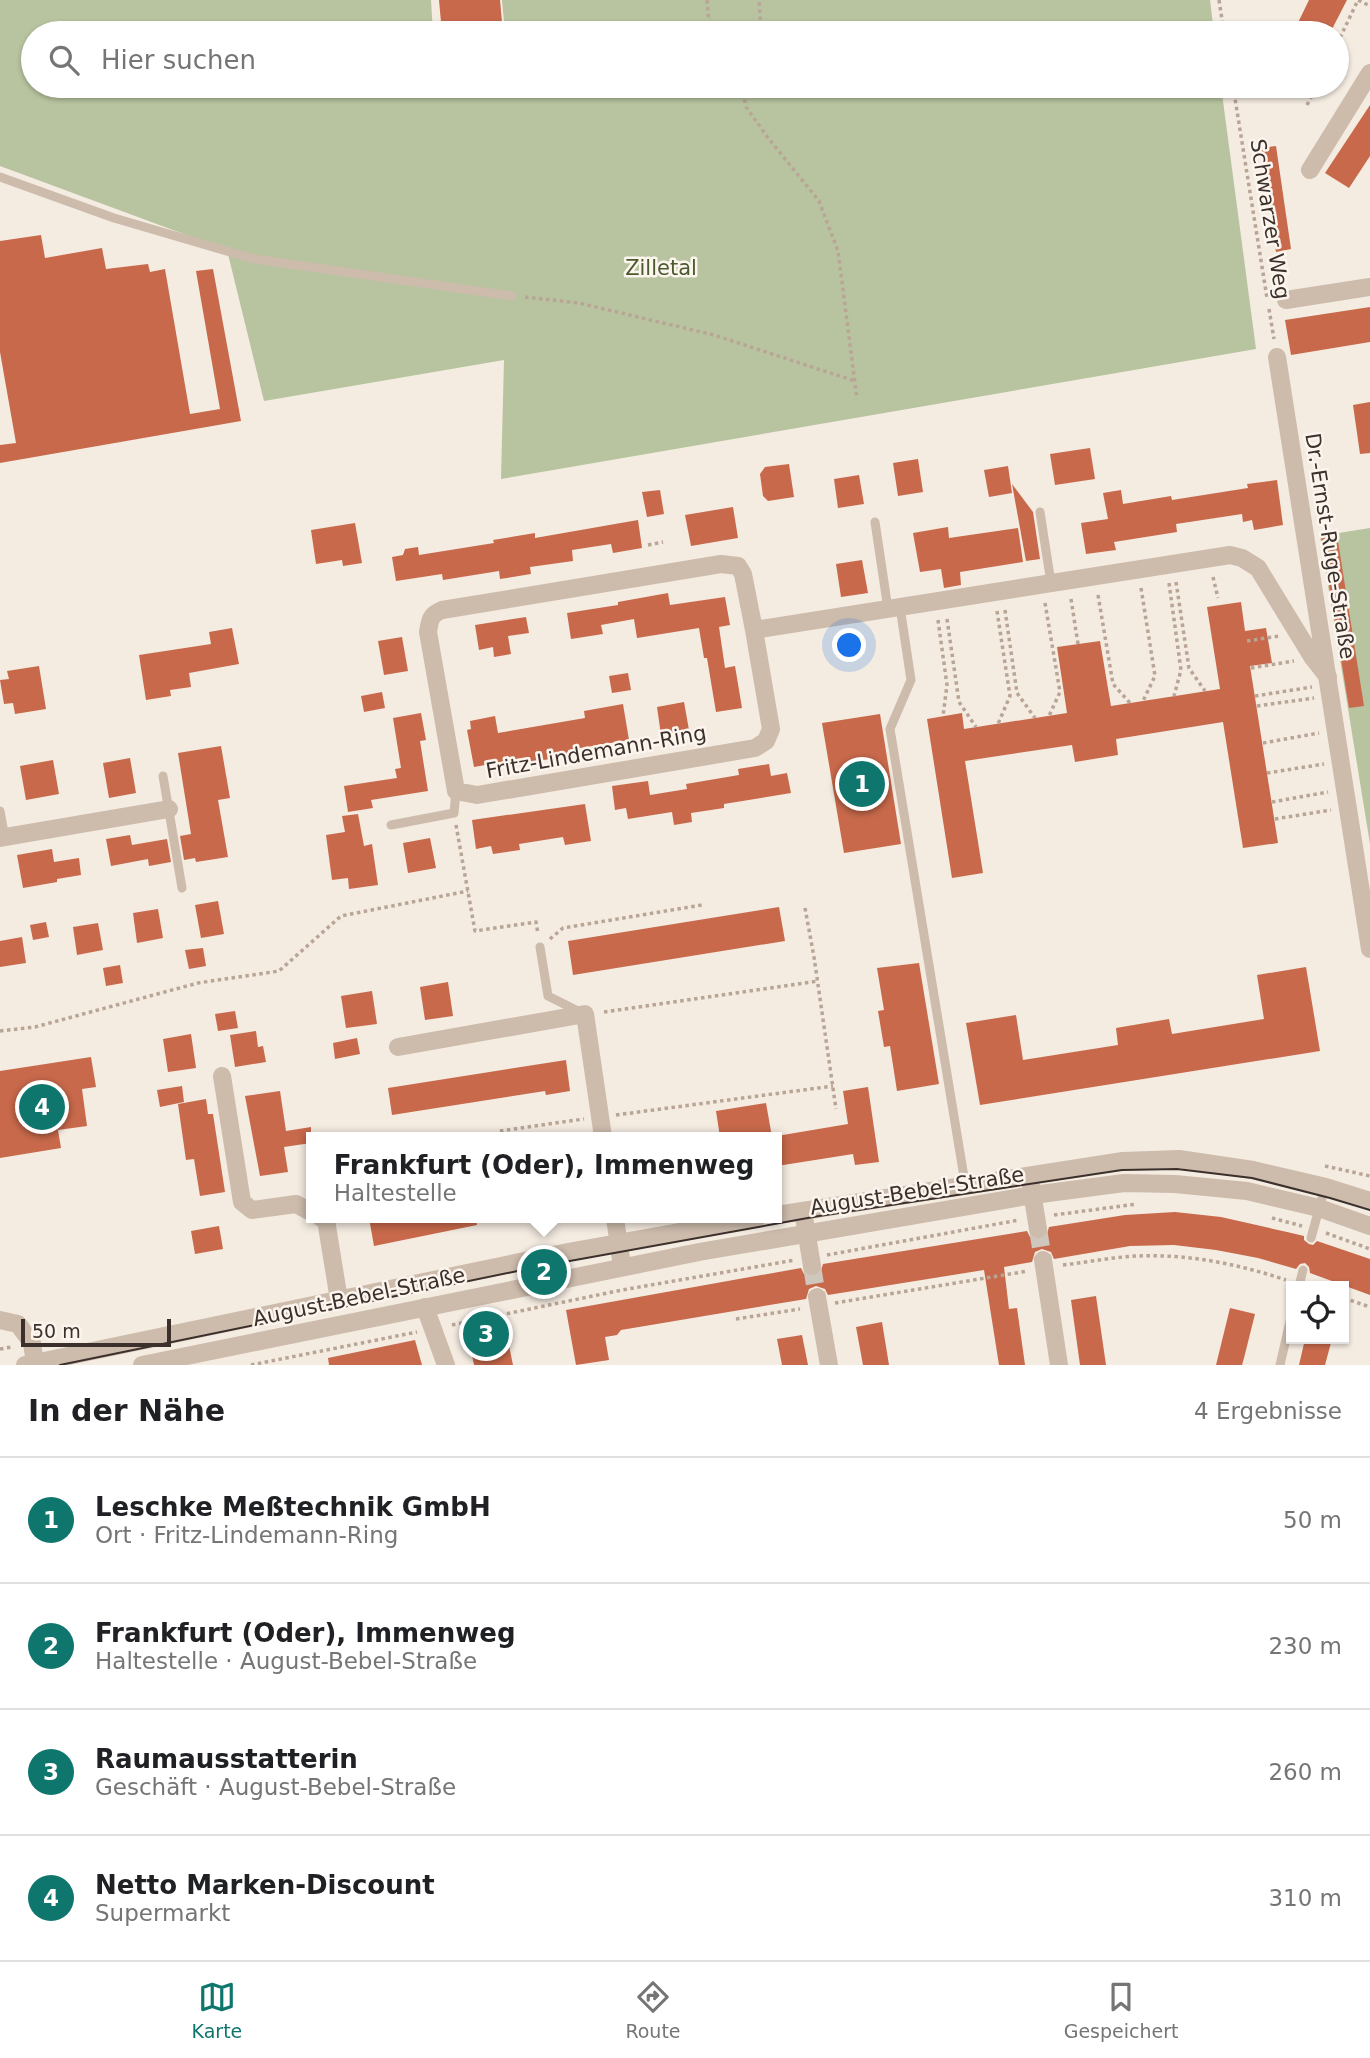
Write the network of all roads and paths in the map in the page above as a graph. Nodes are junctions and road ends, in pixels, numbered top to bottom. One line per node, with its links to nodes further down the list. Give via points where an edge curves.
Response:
1 (707, 0): 5 (path)
2 (759, 0): 6 (path)
3 (1219, 0): 7 (path)
4 (1370, 6): 8 (path, via 1358,0)
5 (709, 21)
6 (760, 21)
7 (1222, 21)
8 (1348, 21)
9 (1370, 73): 14 (street)
10 (744, 98): 20 (path, via 769,139 819,201 838,251)
11 (1235, 98): 19 (path, Schwarzer Weg)
12 (1311, 98): 13 (path)
13 (1307, 105)
14 (1310, 170)
15 (0, 177): 17 (lane, via 114,218 254,259)
16 (1370, 287): 18 (street)
17 (512, 296): 20 (path, via 579,303 713,335)
18 (1286, 300)
19 (1276, 357): 39 (street, Dr.-Ernst-Ruge-Straße)
20 (855, 382): 21 (path)
21 (857, 399)
22 (1040, 512): 29 (lane)
23 (875, 522): 32 (lane)
24 (663, 542): 25 (path)
25 (648, 545)
26 (1170, 564): 27 (street); 34 (street, via 1230,555 1242,558 1258,568); 40 (path, via 1189,668); 41 (path, via 1181,670)
27 (1138, 569): 28 (street); 43 (path, via 1154,676)
28 (1095, 576): 29 (street); 44 (path, via 1113,684)
29 (1053, 582): 30 (street); 36 (path); 47 (path, via 1060,692)
30 (998, 591): 31 (street); 48 (path, via 1017,693); 49 (path, via 1010,696)
31 (940, 600): 32 (street); 46 (path, via 947,685); 50 (path, via 959,702)
32 (894, 608): 33 (street); 83 (lane, via 911,680 890,729)
33 (754, 630): 57 (street, Fritz-Lindemann-Ring, via 771,729 755,748 477,795); 57 (street, Fritz-Lindemann-Ring, via 743,574 738,566 721,564 433,614 428,632)
34 (1298, 634): 35 (path); 37 (street)
35 (1247, 641)
36 (1078, 644)
37 (1313, 658): 38 (path); 39 (street)
38 (1251, 668)
39 (1329, 686): 42 (path); 45 (path); 51 (street, Dr.-Ernst-Ruge-Straße)
40 (1205, 691)
41 (1174, 696)
42 (1255, 696)
43 (1143, 701)
44 (1130, 703)
45 (1257, 706)
46 (943, 716)
47 (1049, 716)
48 (1035, 718)
49 (998, 724)
50 (976, 727)
51 (1336, 730): 52 (path); 53 (street, Dr.-Ernst-Ruge-Straße)
52 (1263, 743)
53 (1341, 762): 54 (path); 56 (street, Dr.-Ernst-Ruge-Straße)
54 (1267, 773)
55 (163, 776): 60 (lane)
56 (1345, 789): 58 (path); 59 (street, Dr.-Ernst-Ruge-Straße)
57 (456, 791): 62 (lane)
58 (1272, 802)
59 (1348, 808): 63 (path); 71 (street, Dr.-Ernst-Ruge-Straße)
60 (169, 809): 65 (street); 66 (lane)
61 (0, 811): 65 (lane)
62 (454, 813): 64 (lane); 67 (path)
63 (1275, 819)
64 (391, 825)
65 (2, 838)
66 (182, 888)
67 (468, 891): 70 (path, via 475,931 536,922); 74 (path, via 341,916 279,971 198,983 35,1027)
68 (702, 905): 70 (path, via 563,928)
69 (806, 908): 72 (path)
70 (540, 947): 73 (lane, via 548,996)
71 (1370, 949)
72 (818, 981): 73 (path); 77 (path)
73 (584, 1014): 75 (street); 79 (street)
74 (0, 1031)
75 (398, 1046)
76 (222, 1076): 90 (street, via 242,1202 252,1210 296,1204)
77 (833, 1086): 78 (path); 79 (path)
78 (836, 1109)
79 (600, 1117): 80 (path); 81 (street)
80 (499, 1132)
81 (602, 1132)
82 (1029, 1175): 83 (street, August-Bebel-Straße); 84 (street, August-Bebel-Straße, via 1123,1161 1179,1159); 85 (street)
83 (965, 1185): 88 (lane); 91 (street, August-Bebel-Straße)
84 (1325, 1187): 86 (street, August-Bebel-Straße); 89 (lane)
85 (1033, 1195): 88 (street, August-Bebel-Straße); 89 (street, August-Bebel-Straße, via 1124,1183 1175,1184 1247,1191); 97 (street)
86 (1370, 1200)
87 (1140, 1203): 97 (path)
88 (969, 1206): 99 (street, August-Bebel-Straße)
89 (1319, 1208): 98 (street, August-Bebel-Straße); 100 (lane)
90 (306, 1209)
91 (803, 1211): 92 (street, August-Bebel-Straße); 99 (street)
92 (782, 1214)
93 (1263, 1216): 100 (path)
94 (326, 1223): 109 (street)
95 (616, 1223): 101 (street)
96 (729, 1223): 101 (street, August-Bebel-Straße)
97 (1037, 1223): 103 (path)
98 (1370, 1226)
99 (806, 1232): 103 (street); 105 (street, August-Bebel-Straße)
100 (1312, 1233): 102 (path)
101 (618, 1243): 105 (street); 109 (street, August-Bebel-Straße)
102 (1370, 1249)
103 (811, 1262): 116 (path, via 622,1290)
104 (1044, 1264): 107 (path, via 1137,1256 1196,1257); 111 (path); 123 (street)
105 (622, 1266): 112 (street, August-Bebel-Straße)
106 (1303, 1270): 108 (lane)
107 (1288, 1281)
108 (1300, 1281)
109 (339, 1300): 118 (street, August-Bebel-Straße)
110 (1349, 1300): 113 (path)
111 (818, 1302): 114 (path); 122 (street)
112 (425, 1307): 116 (street); 119 (street, August-Bebel-Straße)
113 (1370, 1307)
114 (736, 1319)
115 (0, 1320): 118 (street, via 18,1324 32,1343)
116 (433, 1329): 120 (path); 121 (street)
117 (1286, 1339): 124 (lane)
118 (30, 1364)
119 (142, 1365)
120 (251, 1365)
121 (446, 1365)
122 (830, 1365)
123 (1059, 1365)
124 (1280, 1365)

